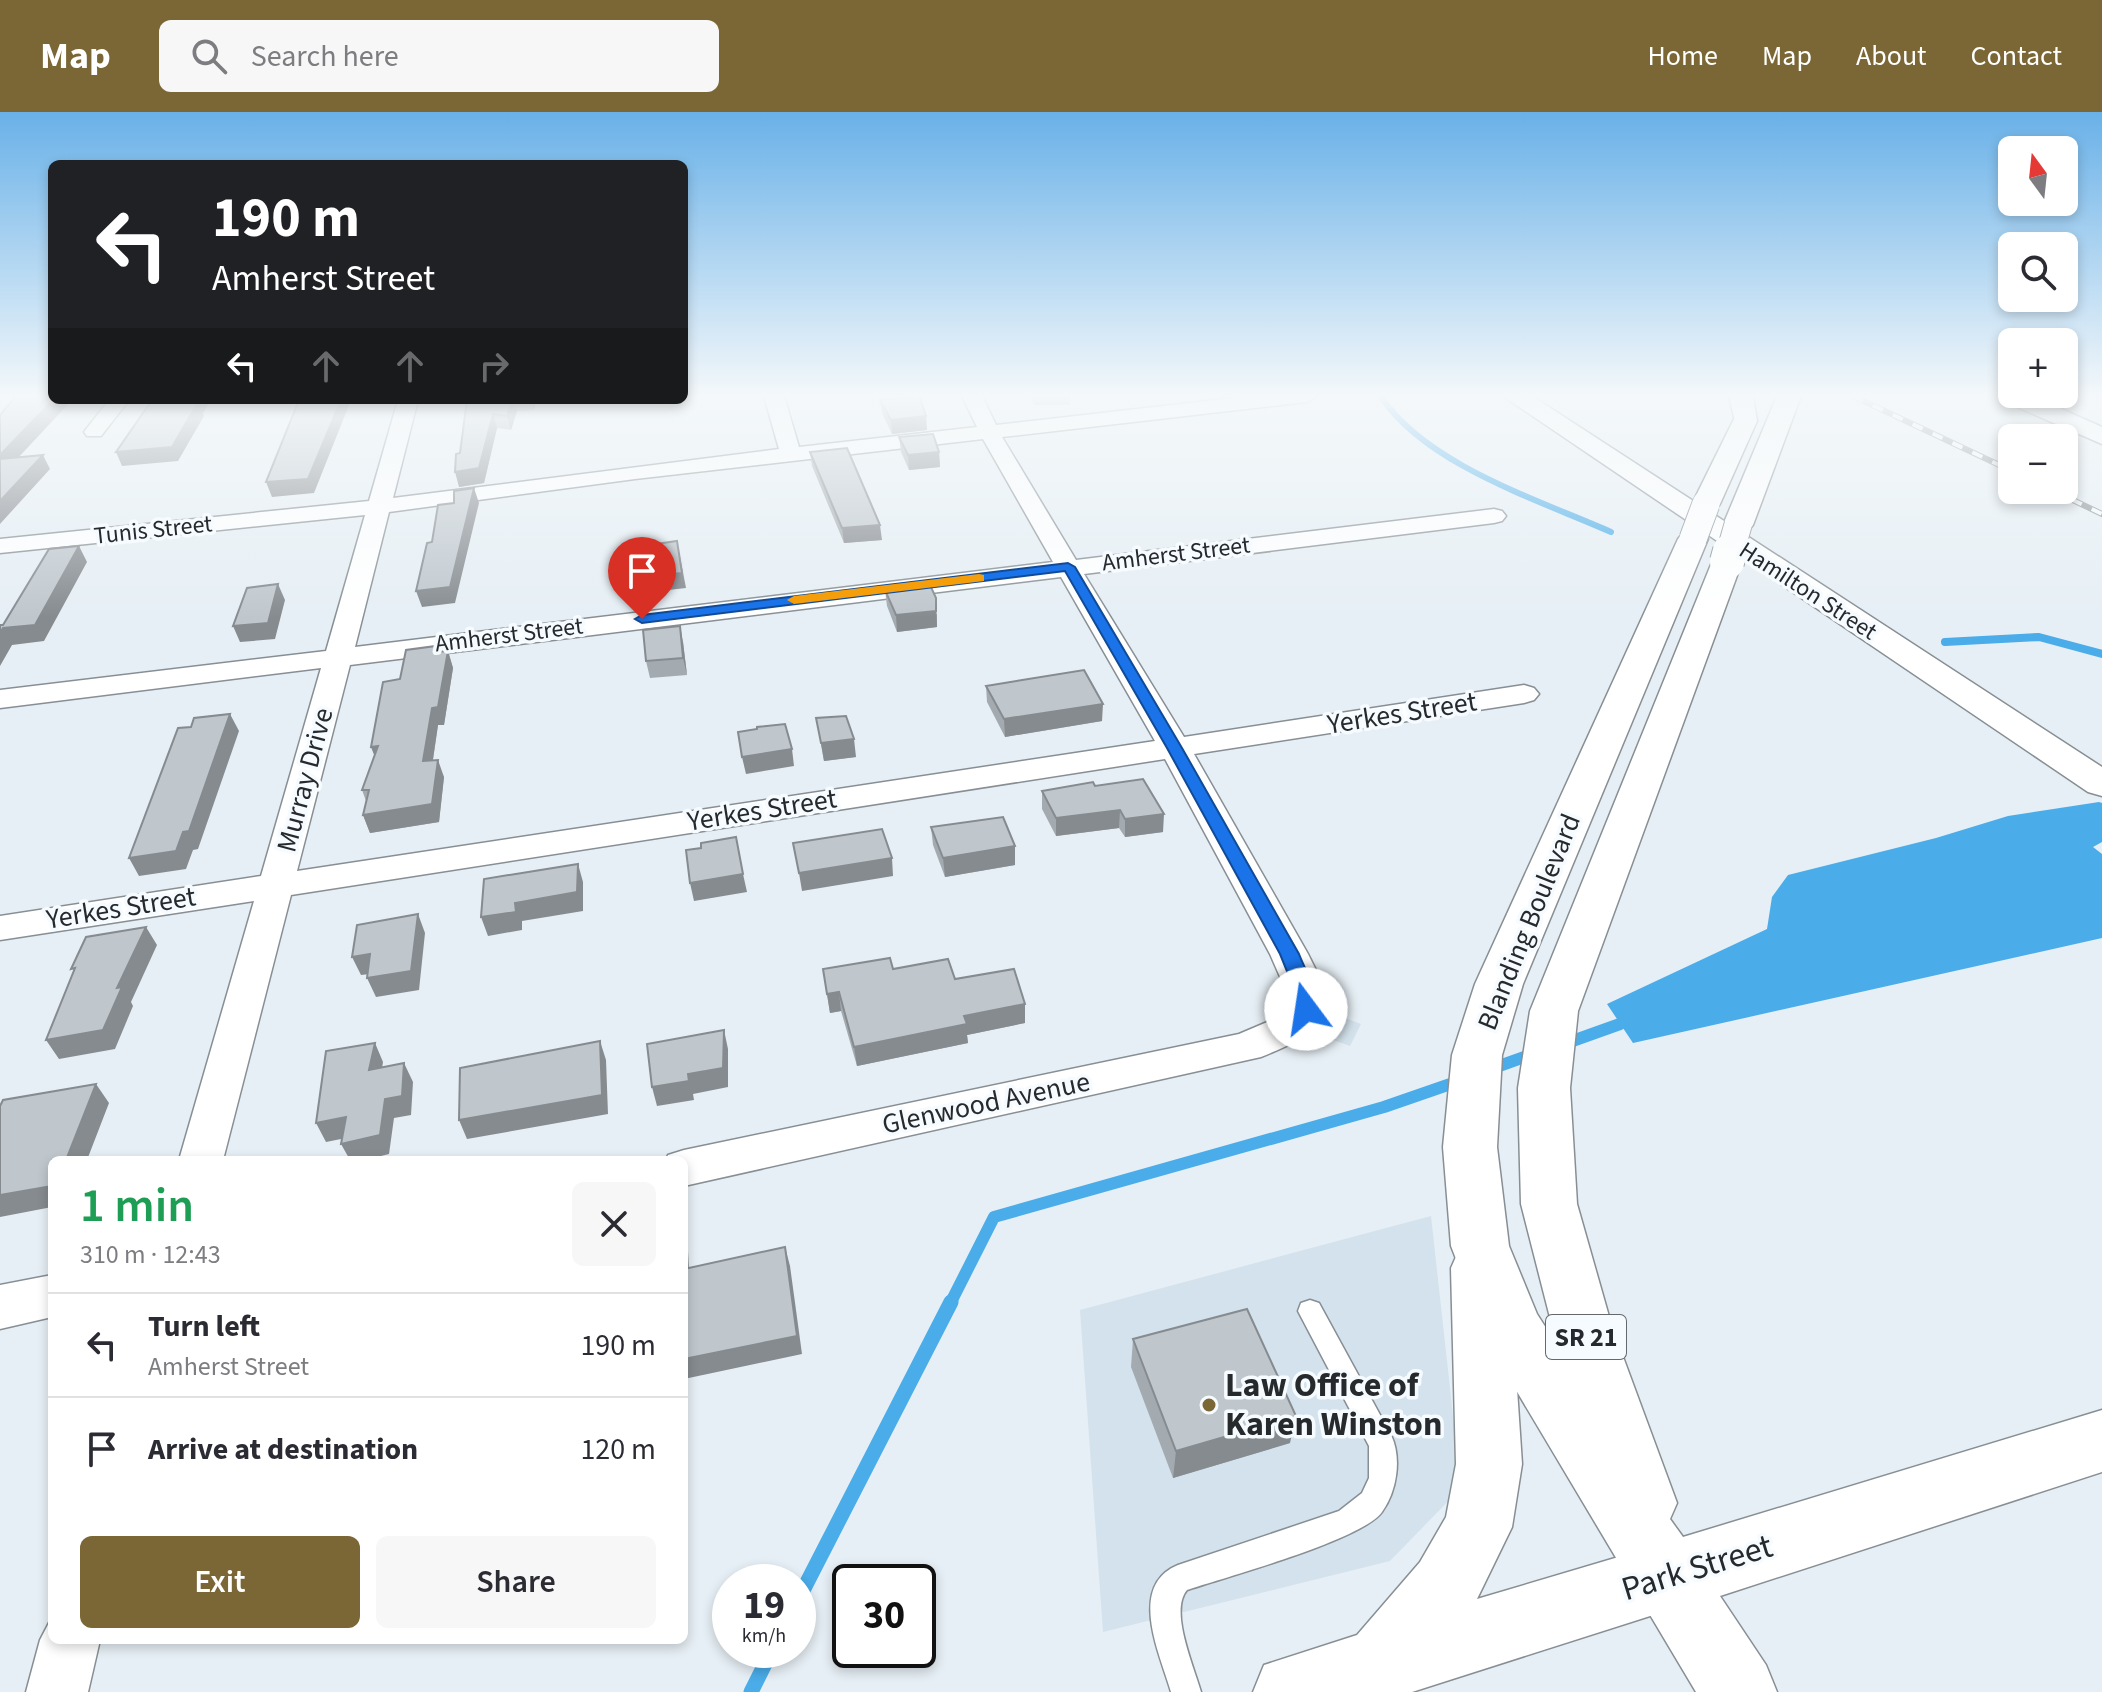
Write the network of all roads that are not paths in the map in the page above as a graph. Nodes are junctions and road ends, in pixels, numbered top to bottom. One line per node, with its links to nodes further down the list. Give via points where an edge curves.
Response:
1 (388, 470): 7 (street, Murray Drive)
2 (658, 470): 7 (street, Tunis Street)
3 (1012, 470): 10 (street)
4 (1627, 470): 15 (main road, Hamilton Street)
5 (1719, 470): 20 (main road, Blanding Boulevard / SR 21, bridge, via 1488,1018 1477,1055 1470,1147)
6 (1760, 470): 25 (main road, Blanding Boulevard / SR 21, bridge, via 1554,1011 1544,1088 1549,1204 1582,1327)
7 (378, 507): 9 (street, Tunis Street); 11 (street, Murray Drive)
8 (1494, 516): 10 (street, Amherst Street)
9 (0, 546)
10 (1068, 567): 11 (street, Amherst Street); 14 (street)
11 (337, 656): 13 (street, Amherst Street); 16 (street, Murray Drive)
12 (1524, 694): 14 (street, Yerkes Street)
13 (0, 699)
14 (1175, 748): 16 (street, Yerkes Street); 19 (street, Glenwood Avenue, via 1303,986 1306,1009 1286,1030 1247,1047)
15 (2102, 784)
16 (278, 883): 17 (street, Yerkes Street); 18 (street, Murray Drive)
17 (0, 928)
18 (202, 1156)
19 (688, 1167)
20 (1480, 1246): 25 (main road, Blanding Boulevard / SR 21, via 1513,1329); 27 (main road, via 1489,1464 1478,1527 1445,1587)
21 (48, 1297): 22 (street)
22 (0, 1307)
23 (1310, 1311): 29 (lane, via 1382,1444 1383,1479 1372,1503 1347,1522 1178,1579 1166,1592 1164,1614)
24 (2102, 1441): 25 (main road, Park Street)
25 (1669, 1577): 27 (main road, Park Street); 31 (main road, Blanding Boulevard / SR 21)
26 (69, 1644): 28 (street)
27 (1380, 1665): 30 (main road, Park Street)
28 (57, 1692)
29 (1186, 1692)
30 (1291, 1692)
31 (1739, 1692)

